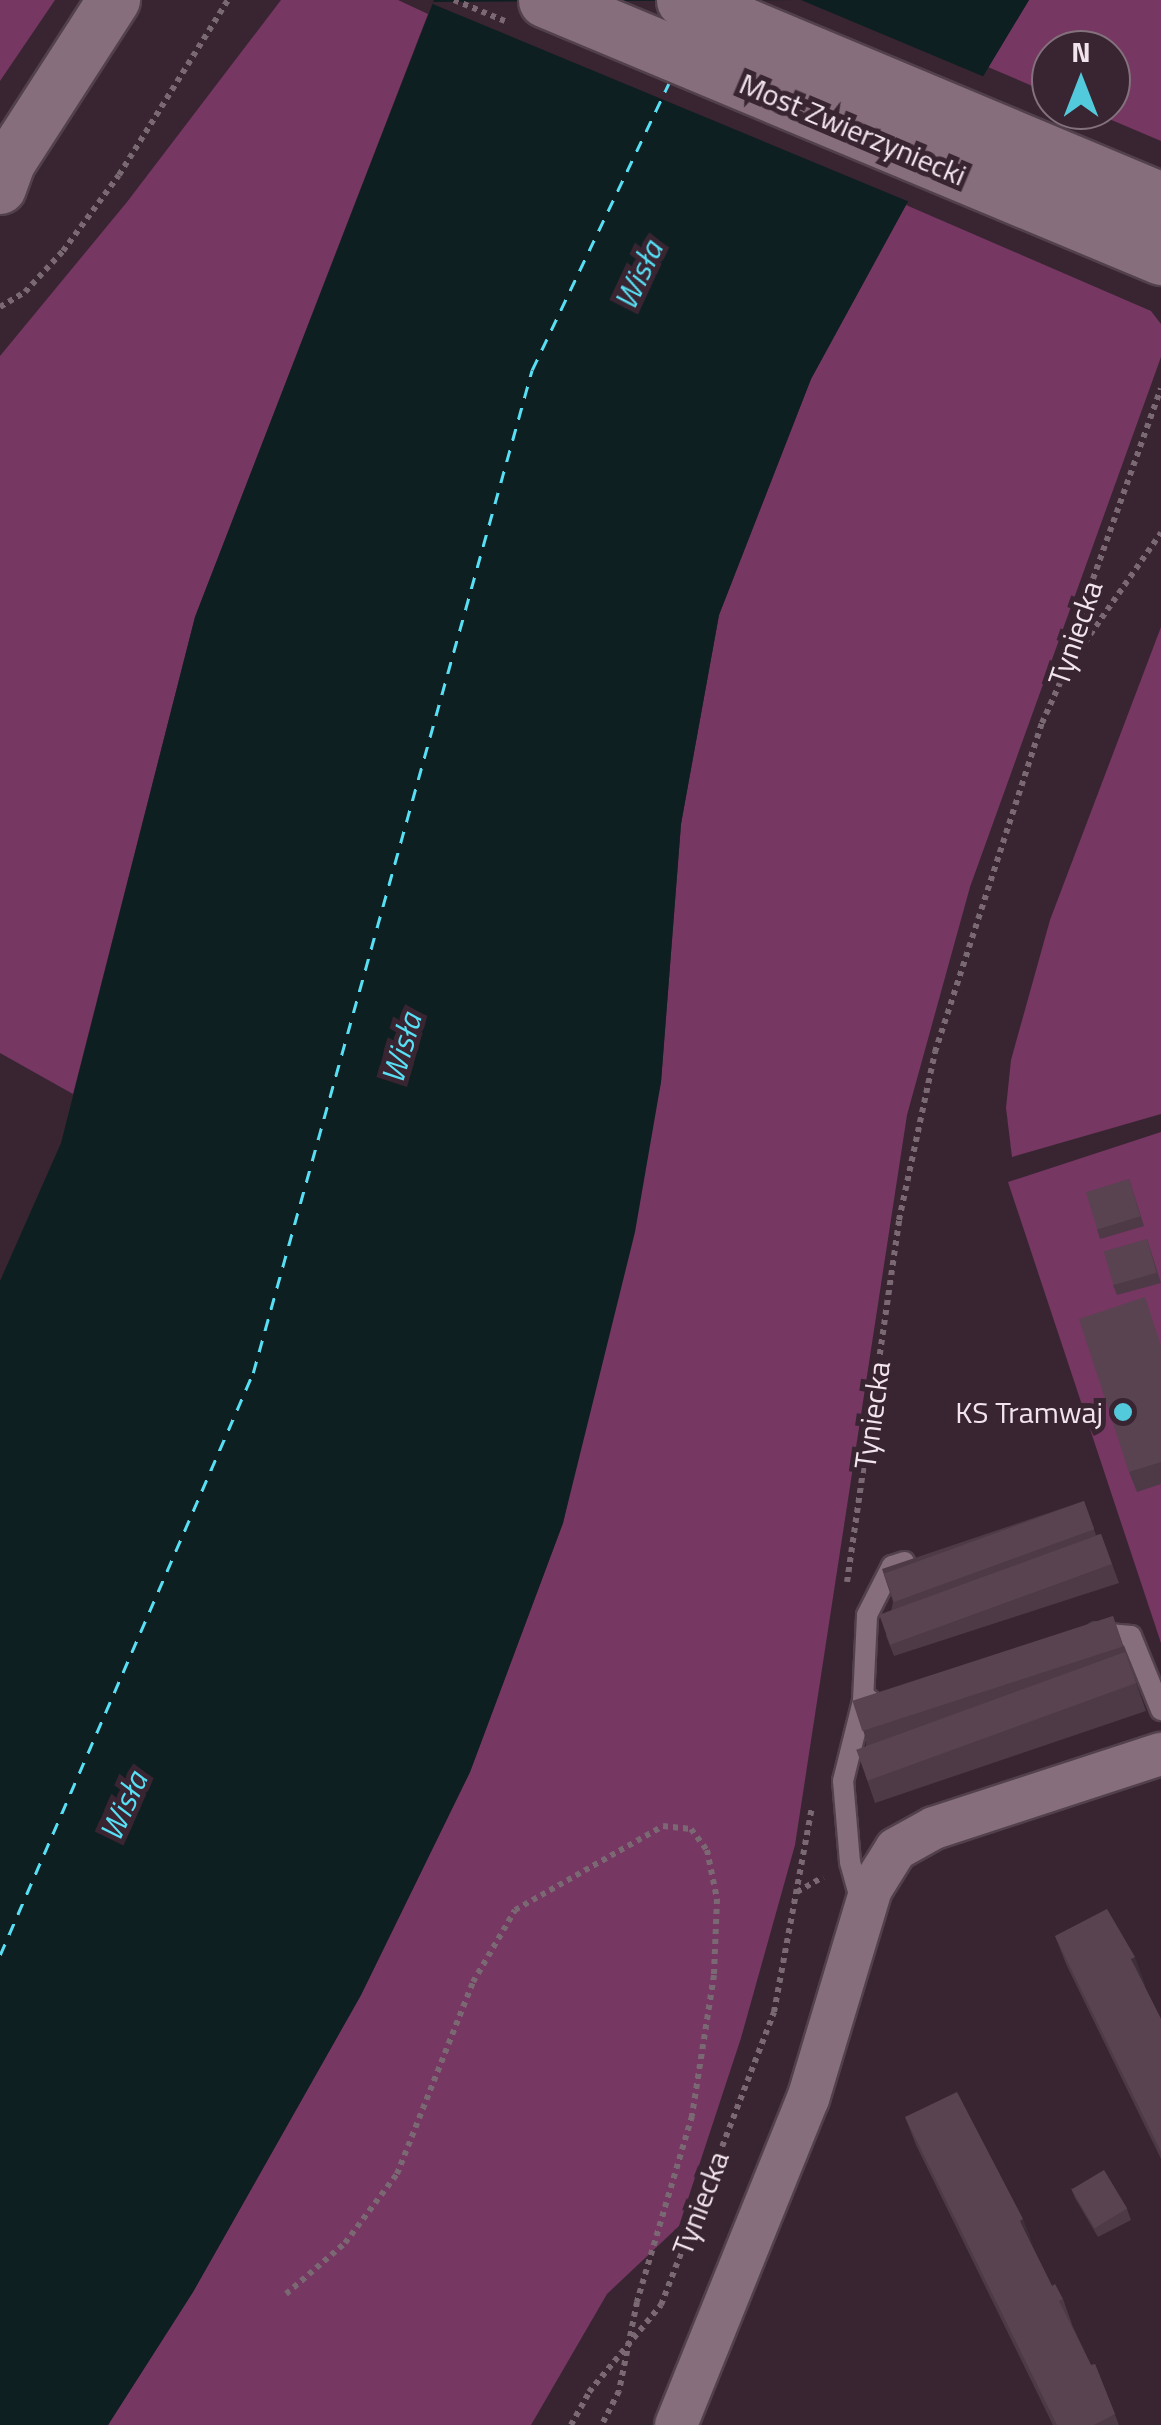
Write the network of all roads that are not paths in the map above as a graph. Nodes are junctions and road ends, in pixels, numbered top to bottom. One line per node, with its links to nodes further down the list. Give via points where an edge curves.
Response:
1 (114, 0): 4 (street)
2 (546, 0): 6 (main road, Most Zwierzyniecki)
3 (684, 0): 5 (main road, Most Zwierzyniecki)
4 (3, 173)
5 (1161, 200)
6 (1161, 257)
7 (930, 1554): 10 (lane, via 892,1566 868,1614)
8 (1074, 1631): 11 (lane, via 1131,1636)
9 (898, 1689): 10 (lane)
10 (864, 1701): 13 (lane, via 843,1781 850,1862)
11 (1161, 1710)
12 (1161, 1754): 13 (street, Tyniecka, via 934,1828 896,1849 870,1889)
13 (864, 1914): 14 (street, Tyniecka, via 808,2099)
14 (679, 2423)

